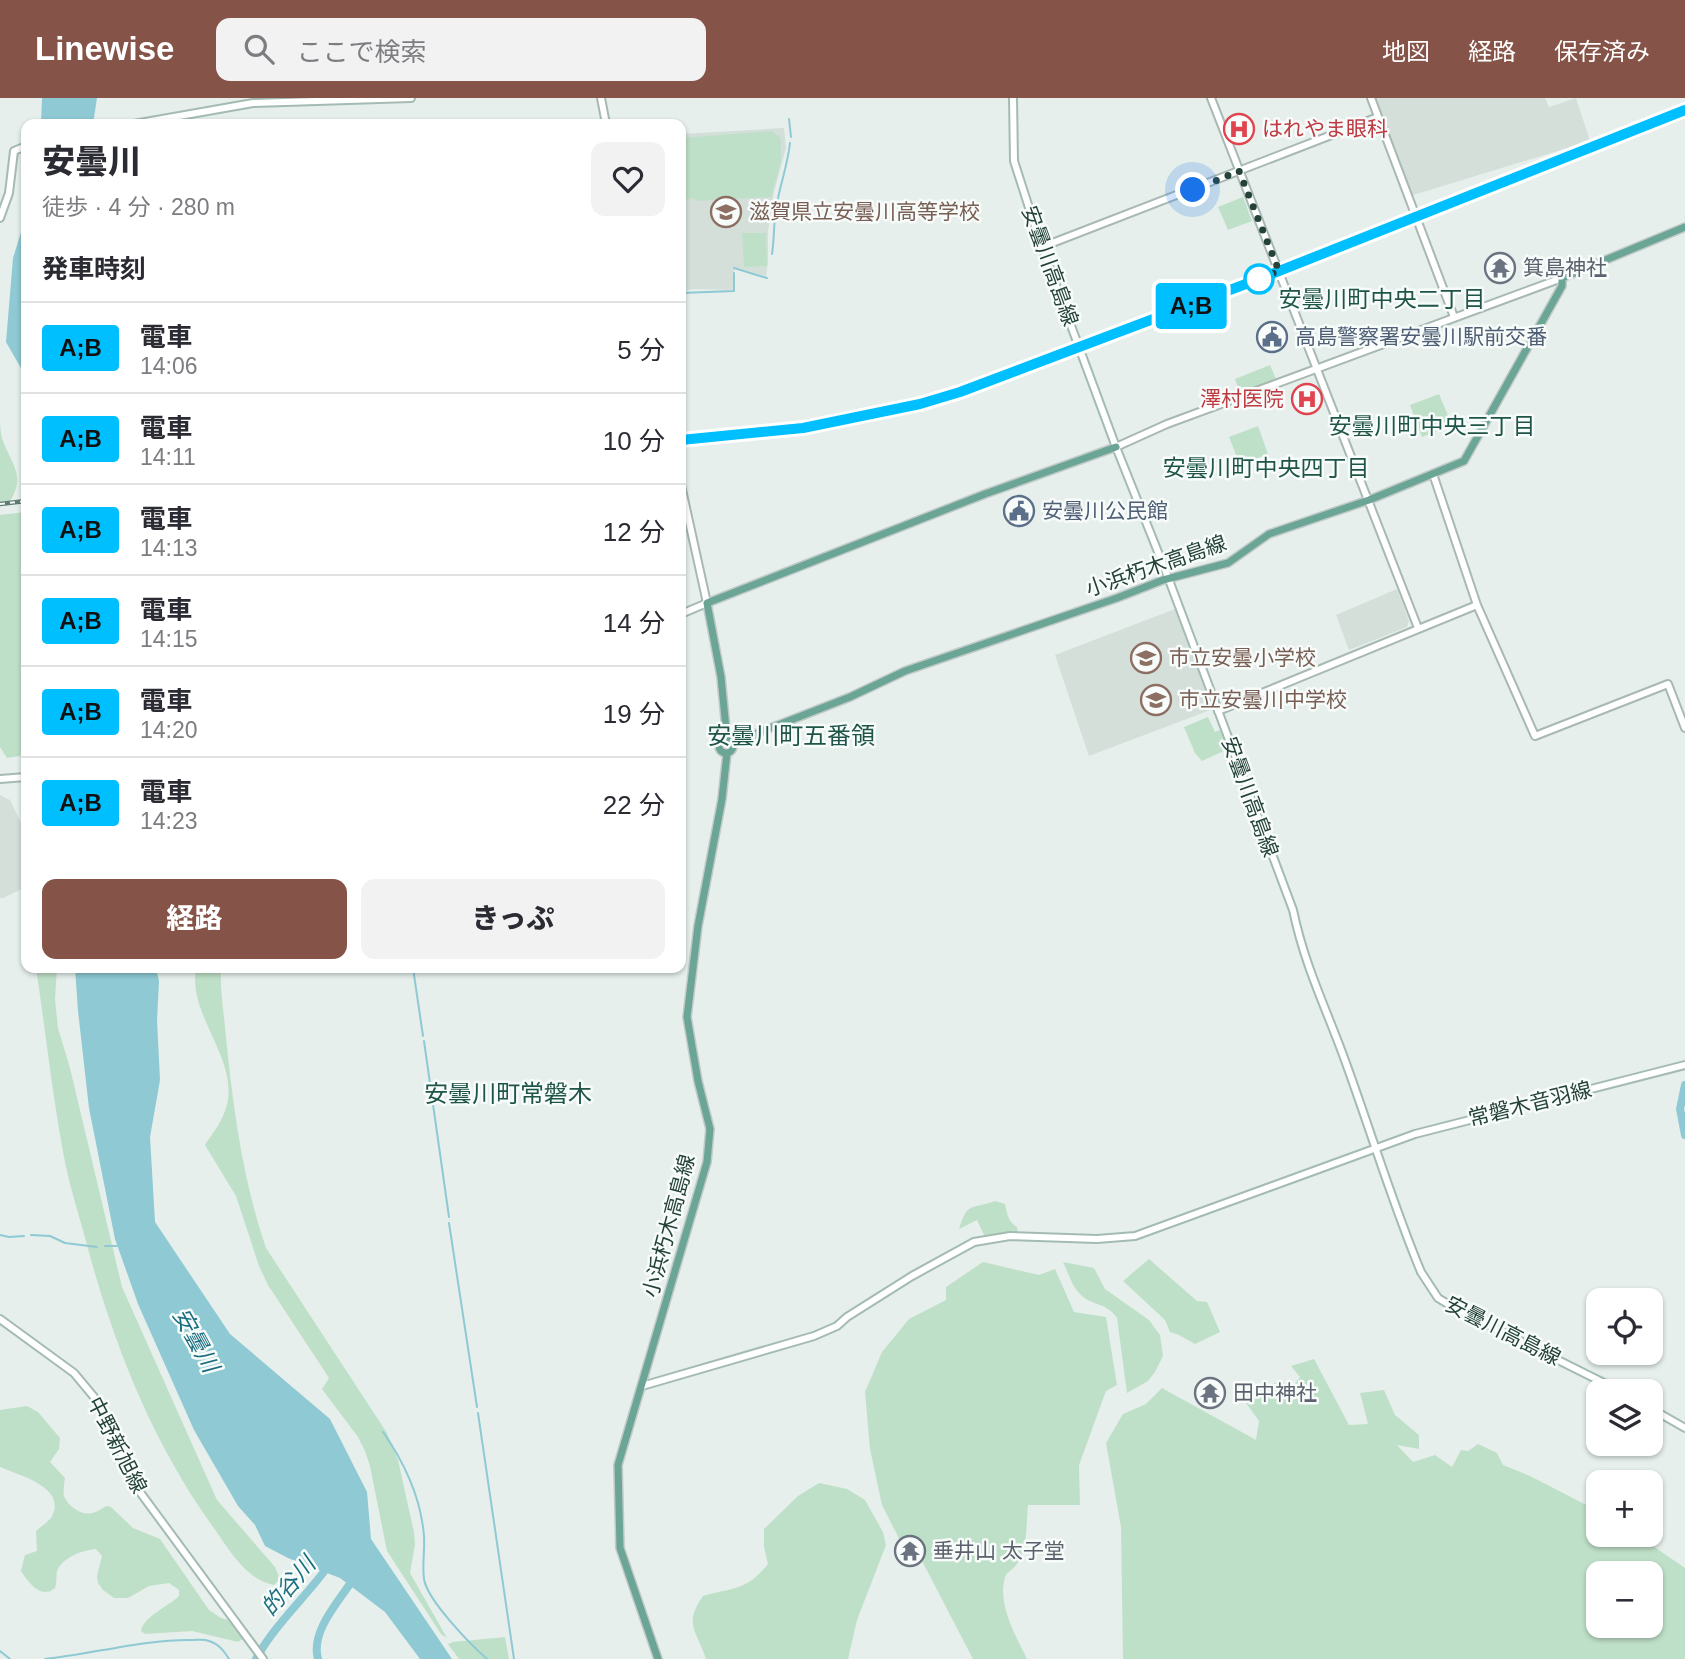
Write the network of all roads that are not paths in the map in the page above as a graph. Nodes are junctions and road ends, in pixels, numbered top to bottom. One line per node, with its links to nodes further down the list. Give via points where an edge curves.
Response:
1 (411, 98): 7 (main road, via 278,101)
2 (601, 98): 8 (main road)
3 (1013, 98): 13 (main road, 安曇川高島線, via 1014,161)
4 (1211, 98): 10 (main road)
5 (1371, 98): 6 (main road)
6 (1378, 117): 10 (main road); 15 (main road)
7 (161, 119)
8 (605, 119)
9 (21, 148): 11 (main road, via 14,151 9,193)
10 (1239, 171): 13 (main road); 16 (main road)
11 (0, 218)
12 (1685, 227): 14 (main road)
13 (1042, 247): 17 (main road, 安曇川高島線)
14 (1562, 278): 15 (main road); 18 (main road, 小浜朽木高島線, via 1562,286 1469,454 1464,461)
15 (1454, 317): 16 (main road)
16 (1317, 369): 17 (main road); 19 (main road)
17 (1116, 447): 21 (main road, 安曇川高島線); 22 (main road)
18 (1433, 474): 19 (main road, 小浜朽木高島線); 23 (main road)
19 (1369, 500): 21 (main road, 小浜朽木高島線, via 1269,534 1228,564); 25 (main road)
20 (686, 508): 22 (main road)
21 (1168, 579): 26 (main road, 安曇川高島線); 28 (main road, 小浜朽木高島線, via 905,671)
22 (707, 603): 24 (main road); 28 (main road)
23 (1477, 605): 25 (main road); 27 (main road, via 1535,736 1668,684)
24 (686, 612)
25 (1418, 628): 26 (main road)
26 (1218, 711): 32 (main road, 安曇川高島線, via 1293,910 1311,979)
27 (1685, 728)
28 (729, 741): 35 (main road, 小浜朽木高島線, via 732,749 727,753 698,926 688,1017 710,1129 707,1162)
29 (21, 777): 30 (main road)
30 (0, 779)
31 (1685, 1065): 32 (main road, 常磐木音羽線, via 1415,1134)
32 (1377, 1149): 34 (main road, 安曇川高島線, via 1416,1261 1438,1298); 35 (main road, 常磐木音羽線, via 1135,1236 1010,1236 974,1242 814,1336)
33 (0, 1319): 38 (main road, 中野新旭線, via 74,1373 94,1397 134,1484)
34 (1596, 1379)
35 (642, 1385): 39 (main road, 小浜朽木高島線, via 618,1465 620,1548)
36 (1663, 1415): 37 (main road)
37 (1685, 1428)
38 (263, 1659)
39 (658, 1659)

